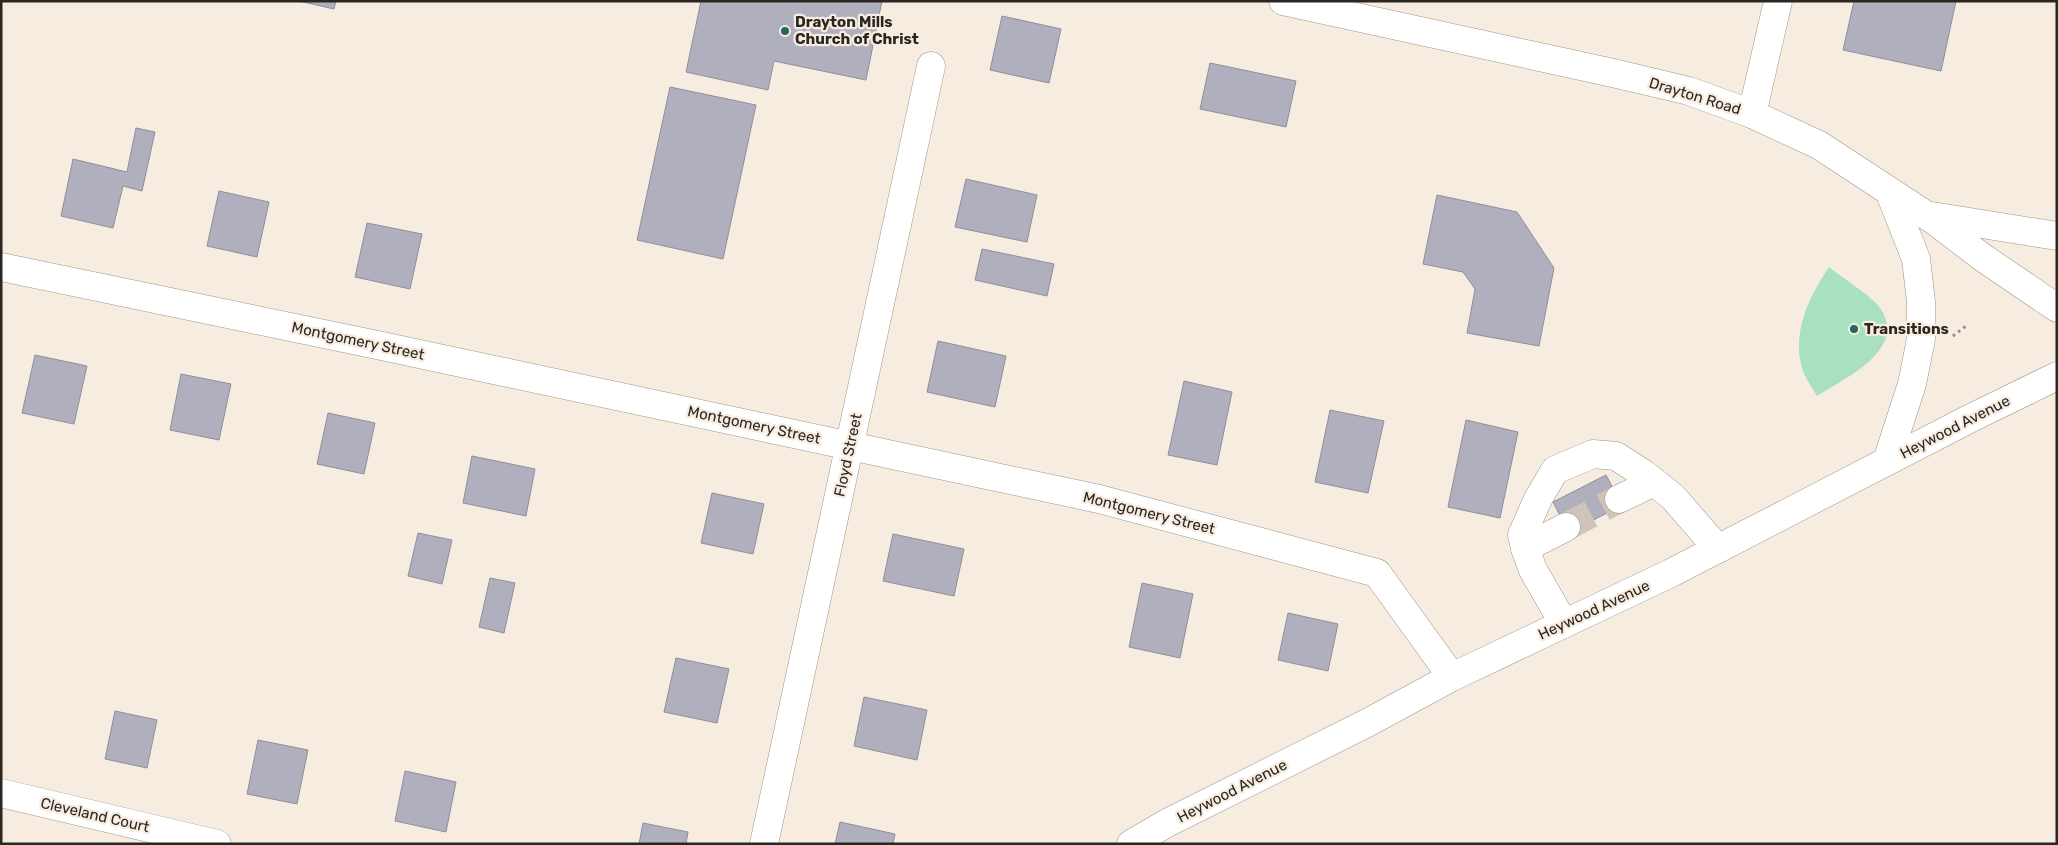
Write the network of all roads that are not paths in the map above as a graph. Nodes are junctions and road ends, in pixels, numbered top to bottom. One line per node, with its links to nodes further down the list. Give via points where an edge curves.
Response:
1 (1283, 1): 4 (street, Drayton Road, via 1613,72 1689,91)
2 (1778, 1): 4 (street)
3 (931, 66): 11 (street, Floyd Street)
4 (1752, 114): 5 (street, Drayton Road, via 1819,145)
5 (1890, 192): 6 (street, Drayton Road); 12 (street, via 1916,259 1921,339 1912,384)
6 (1927, 216): 7 (street); 9 (street, Drayton Road)
7 (2057, 236)
8 (1, 267): 11 (street, Montgomery Street)
9 (2057, 308)
10 (2057, 376): 12 (street, Heywood Avenue)
11 (850, 445): 19 (street, Montgomery Street, via 1099,499 1377,573); 22 (street, Floyd Street)
12 (1887, 461): 17 (street, Heywood Avenue)
13 (1654, 482): 14 (street); 16 (street, via 1616,456 1593,454 1555,470 1522,535); 17 (street, via 1673,497)
14 (1619, 500)
15 (1566, 527): 16 (street)
16 (1524, 548): 18 (street)
17 (1718, 548): 18 (street, Heywood Avenue)
18 (1564, 624): 19 (street, Heywood Avenue)
19 (1452, 677): 23 (street, Heywood Avenue)
20 (1, 793): 21 (street, Cleveland Court)
21 (218, 844)
22 (764, 844)
23 (1131, 844)

